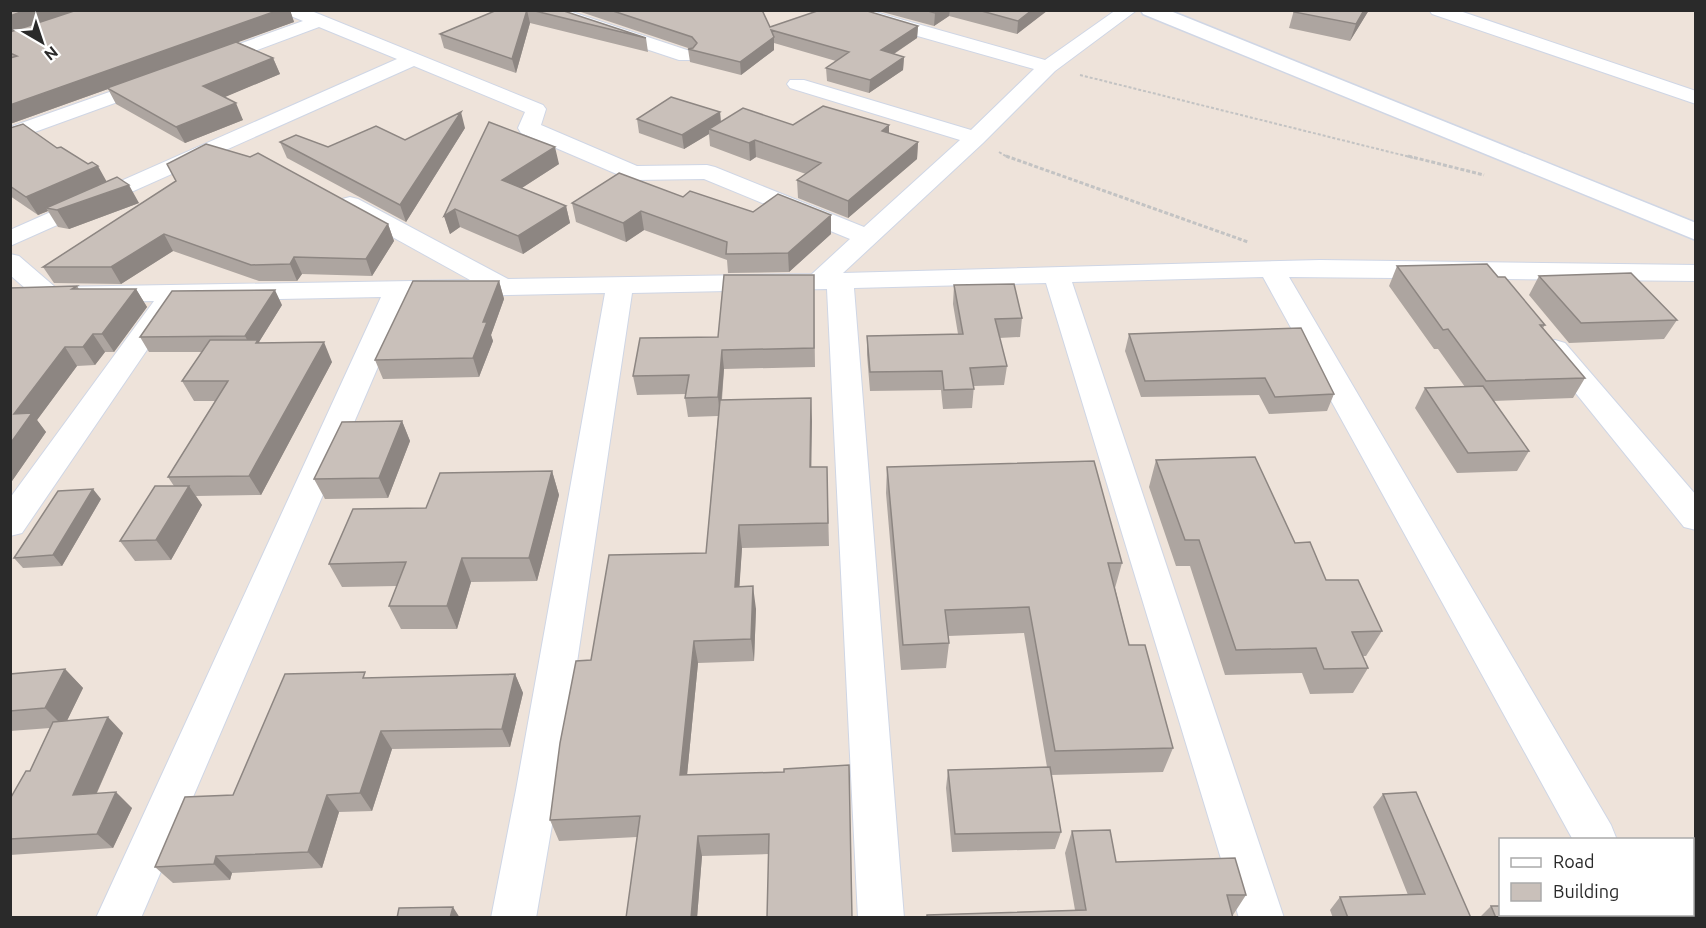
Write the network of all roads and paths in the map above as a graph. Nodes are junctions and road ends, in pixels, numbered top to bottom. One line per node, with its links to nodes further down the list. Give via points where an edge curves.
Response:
1 (292, 10): 7 (street)
2 (547, 10): 8 (street)
3 (846, 10): 10 (street)
4 (1128, 10): 10 (street)
5 (1438, 10): 14 (street)
6 (1160, 12): 21 (street)
7 (319, 21): 9 (street); 11 (street)
8 (686, 56)
9 (414, 59): 17 (street); 22 (street, via 536,109 529,128 634,173 707,172)
10 (1048, 67): 16 (street); 19 (path)
11 (187, 70)
12 (165, 78): 15 (street)
13 (797, 84): 16 (street)
14 (1695, 98)
15 (10, 135)
16 (975, 138): 22 (street); 24 (path, via 1011,159)
17 (230, 139): 18 (street); 23 (street)
18 (251, 150)
19 (1486, 176)
20 (335, 196): 31 (street)
21 (1695, 232)
22 (867, 237): 29 (street)
23 (10, 239)
24 (1263, 257): 26 (street, via 1320,268); 28 (street); 40 (street)
25 (10, 261): 34 (street)
26 (1490, 270): 27 (street); 36 (street)
27 (1695, 273)
28 (1056, 274): 29 (street); 44 (street)
29 (829, 281): 30 (street); 43 (street)
30 (620, 285): 31 (street); 42 (street)
31 (503, 287): 32 (street)
32 (398, 289): 33 (street); 41 (street)
33 (173, 293): 34 (street); 39 (street)
34 (48, 295): 35 (street)
35 (10, 296)
36 (1513, 297)
37 (1535, 325): 38 (street)
38 (1695, 518)
39 (10, 524)
40 (1595, 838)
41 (118, 918)
42 (513, 918)
43 (881, 918)
44 (1262, 918)

